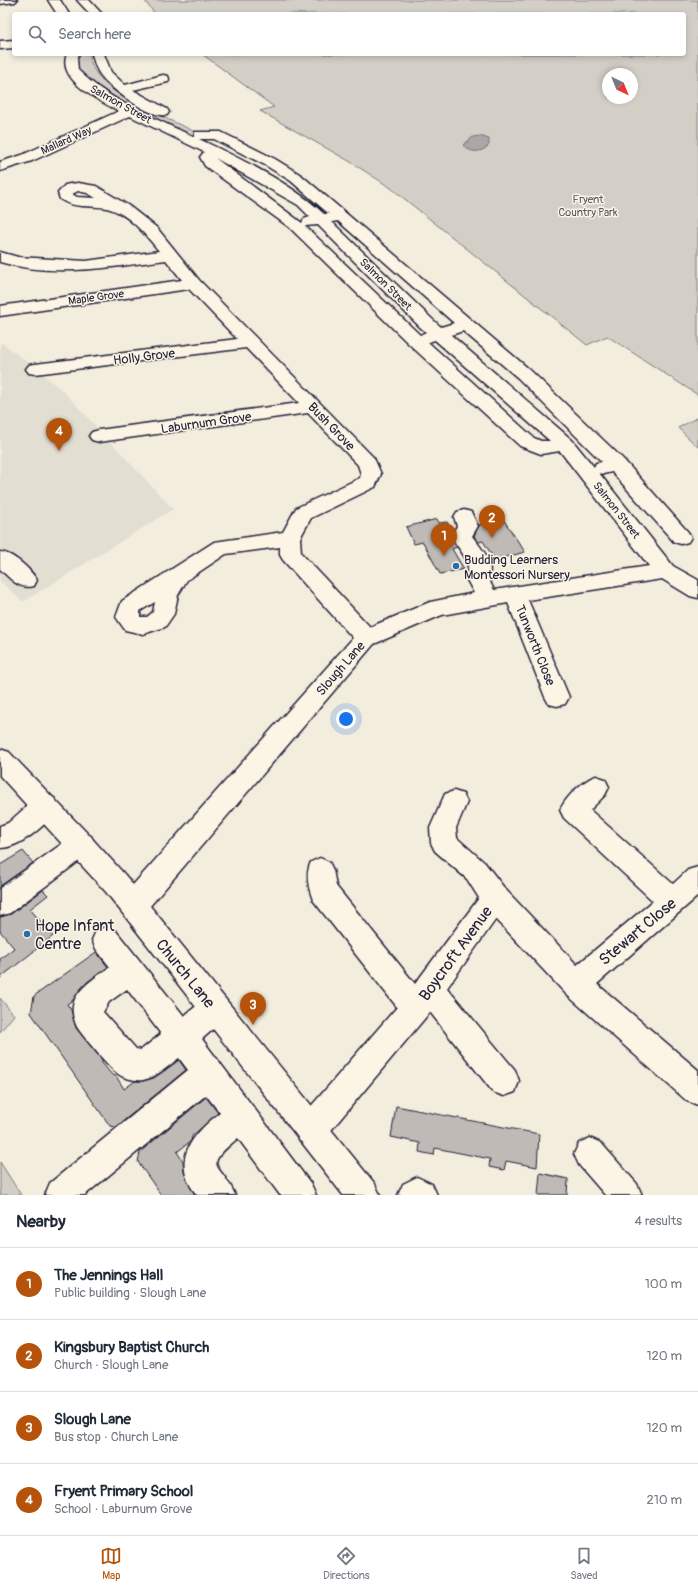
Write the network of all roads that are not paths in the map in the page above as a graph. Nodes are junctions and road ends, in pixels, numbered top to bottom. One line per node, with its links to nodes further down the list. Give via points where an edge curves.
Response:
1 (11, 0): 5 (street)
2 (54, 0): 6 (street)
3 (67, 0): 7 (street)
4 (83, 0): 8 (street)
5 (0, 1)
6 (62, 12)
7 (75, 12)
8 (94, 12)
9 (12, 44): 10 (street)
10 (0, 45)
11 (72, 56): 15 (street, Salmon Street, via 72,71 87,86)
12 (98, 56): 14 (street, via 98,61 108,78)
13 (163, 79): 14 (street)
14 (123, 89): 16 (street)
15 (130, 111): 18 (street, Salmon Street); 20 (street, Mallard Way)
16 (175, 118)
17 (189, 124): 18 (street, via 203,132)
18 (194, 137): 19 (street, Salmon Street); 22 (street, via 216,135 270,162 296,178)
19 (215, 152): 23 (street, Salmon Street, via 303,202); 24 (street, via 207,157 210,163)
20 (0, 168)
21 (124, 210): 25 (street, Bush Grove, via 151,231)
22 (341, 216): 23 (street); 29 (street)
23 (320, 219): 24 (street); 30 (street, Salmon Street)
24 (294, 224): 31 (street)
25 (171, 254): 26 (street, via 86,266 17,262); 27 (street, Bush Grove)
26 (0, 257)
27 (193, 282): 28 (street, Maple Grove); 32 (street, Bush Grove)
28 (0, 311)
29 (466, 325): 30 (street); 39 (street, via 524,374)
30 (438, 333): 31 (street); 34 (street, Salmon Street)
31 (415, 340): 35 (street)
32 (252, 342): 33 (street, Holly Grove); 36 (street, Bush Grove)
33 (35, 369)
34 (504, 391): 35 (street); 38 (street, Salmon Street)
35 (482, 400): 38 (street, via 536,448)
36 (313, 407): 37 (street, Laburnum Grove); 43 (street, Bush Grove, via 367,462 371,474 368,482 303,513)
37 (99, 436)
38 (565, 444): 40 (street, Salmon Street)
39 (616, 464): 40 (street); 42 (street)
40 (588, 473): 45 (street, Salmon Street)
41 (464, 517): 50 (street, via 468,526 461,536 481,566 477,578)
42 (681, 537)
43 (290, 538): 46 (street, via 221,548); 51 (street, via 291,555)
44 (0, 560): 47 (street)
45 (665, 571): 48 (street); 49 (street, Slough Lane)
46 (182, 572)
47 (26, 580)
48 (698, 590)
49 (515, 594): 50 (street, Slough Lane); 52 (street, Tunworth Close)
50 (488, 599): 51 (street, Slough Lane, via 438,608)
51 (366, 638): 63 (street, Slough Lane)
52 (557, 697)
53 (1, 762): 56 (street, Church Lane)
54 (596, 787): 60 (street, via 573,810)
55 (454, 802): 61 (street, via 443,828 444,843 476,871)
56 (45, 806): 57 (street, via 14,834); 58 (street, Church Lane)
57 (0, 837)
58 (82, 844): 62 (street); 63 (street, Church Lane)
59 (320, 870): 67 (street, via 323,891)
60 (688, 893): 66 (street, Stewart Close)
61 (495, 898): 66 (street, Boycroft Avenue); 67 (street, Boycroft Avenue)
62 (0, 904)
63 (134, 904): 68 (street, Church Lane)
64 (106, 940): 65 (street)
65 (129, 970): 69 (street); 69 (street, via 99,992 88,1005 88,1017 128,1063 142,1065 154,1059)
66 (576, 984): 72 (street, Boycroft Avenue)
67 (422, 998): 71 (street); 74 (street, Boycroft Avenue)
68 (215, 1009): 69 (street); 74 (street, Church Lane)
69 (181, 1036): 70 (street)
70 (209, 1074): 73 (street); 76 (street)
71 (504, 1081)
72 (698, 1090)
73 (242, 1116): 77 (street); 78 (street, via 210,1143 200,1158 200,1172)
74 (311, 1130): 79 (street, Church Lane)
75 (590, 1154): 82 (street)
76 (61, 1194)
77 (299, 1194)
78 (219, 1195)
79 (364, 1195)
80 (414, 1195): 81 (street)
81 (421, 1195)
82 (626, 1195)

